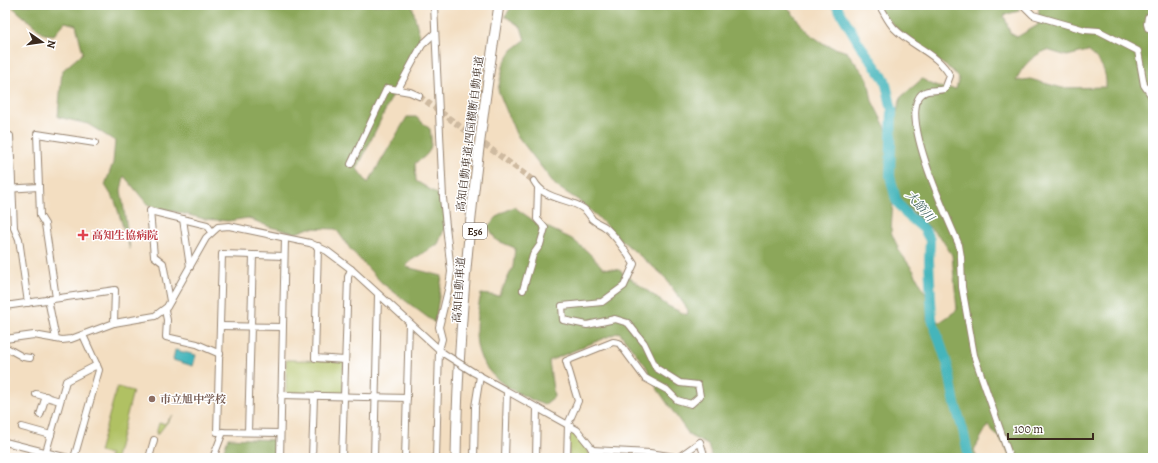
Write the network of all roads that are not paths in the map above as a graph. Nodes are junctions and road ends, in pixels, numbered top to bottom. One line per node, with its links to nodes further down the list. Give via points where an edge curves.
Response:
1 (434, 5): 8 (street)
2 (499, 5): 84 (highway, 高知自動車道;四国横断自動車道 / E56, via 483,111 467,256)
3 (504, 5): 85 (highway, 高知自動車道 / E56, via 484,140 476,219 465,362)
4 (879, 5): 93 (street, via 894,28 931,55 950,76 945,89 924,92 918,98 917,126 921,150 959,245 962,287 974,355)
5 (1023, 5): 11 (street, via 1033,15 1085,30 1099,31 1138,51 1144,85)
6 (1153, 17): 7 (street, via 1148,17 1147,24 1148,28)
7 (1153, 29)
8 (435, 33): 9 (street, via 422,45); 45 (street, via 443,198 451,272 438,327 442,339)
9 (398, 89): 10 (street); 14 (street, via 387,88)
10 (419, 96)
11 (1153, 98)
12 (10, 136): 19 (street)
13 (95, 143): 16 (street, via 38,134)
14 (352, 164)
15 (534, 181): 17 (street)
16 (39, 188): 19 (street); 30 (street, via 40,216 45,224)
17 (538, 188): 28 (street, via 537,220 544,228 540,245 532,255); 62 (street, via 554,198 585,210 615,237 634,264 624,286 602,302 562,306 563,320 587,325 615,319 628,323 644,343 656,368 680,383 698,385 700,396 691,404 677,400 667,390 645,378 619,343 612,342 566,361 578,401)
18 (5, 189): 19 (street)
19 (12, 189): 33 (street, via 14,228 19,239)
20 (183, 219): 21 (street, via 207,226); 26 (street); 32 (street, via 150,211 154,256 163,263)
21 (212, 232): 22 (street, via 218,227 229,226); 26 (street)
22 (285, 238): 23 (street); 25 (street)
23 (318, 246): 27 (street); 48 (street, via 315,358)
24 (253, 255): 25 (street); 38 (street, via 222,254); 39 (street)
25 (284, 256): 40 (street)
26 (190, 267): 32 (street)
27 (351, 269): 29 (street); 48 (street, via 348,277)
28 (523, 290)
29 (378, 294): 37 (street); 57 (street)
30 (56, 298): 31 (street); 36 (street, via 115,290)
31 (48, 299): 33 (street); 43 (street)
32 (170, 301): 35 (street)
33 (28, 303): 34 (street)
34 (5, 306)
35 (165, 310): 36 (street, via 151,317); 46 (street, via 166,337 197,344)
36 (114, 323): 41 (street)
37 (409, 323): 45 (street); 58 (street)
38 (221, 326): 39 (street); 46 (street)
39 (251, 327): 40 (street); 65 (street)
40 (282, 327): 53 (street)
41 (83, 335): 43 (street, via 71,339); 49 (street)
42 (5, 339): 43 (street, via 34,335)
43 (56, 339)
44 (5, 347): 47 (street)
45 (441, 352): 50 (street, bridge); 83 (street)
46 (220, 354): 64 (street, via 217,432)
47 (30, 358)
48 (345, 360): 56 (street)
49 (97, 365): 59 (street, via 67,379); 75 (street, via 99,370)
50 (480, 376): 51 (street); 86 (street, via 475,407)
51 (507, 392): 60 (street); 87 (street)
52 (36, 394): 54 (street)
53 (281, 395): 55 (street); 66 (street)
54 (46, 396): 59 (street); 61 (street)
55 (314, 396): 56 (street); 79 (street)
56 (344, 397): 57 (street); 80 (street)
57 (376, 398): 58 (street); 81 (street)
58 (407, 398): 82 (street)
59 (60, 401): 67 (street)
60 (537, 408): 62 (street); 88 (street)
61 (40, 415)
62 (568, 424): 70 (street, via 577,430); 89 (street)
63 (22, 427): 67 (street)
64 (223, 432): 65 (street); 77 (street)
65 (248, 432): 66 (street)
66 (280, 433): 78 (street)
67 (51, 435): 71 (street)
68 (154, 440): 76 (street)
69 (5, 441): 71 (street)
70 (592, 450): 72 (street); 90 (street)
71 (50, 455): 74 (street)
72 (631, 455): 73 (street)
73 (651, 456): 91 (street)
74 (68, 458)
75 (74, 458)
76 (149, 458)
77 (213, 458)
78 (280, 458)
79 (312, 458)
80 (342, 458)
81 (374, 458)
82 (405, 458)
83 (436, 458)
84 (456, 458)
85 (461, 458)
86 (474, 458)
87 (505, 458)
88 (536, 458)
89 (567, 458)
90 (596, 458)
91 (680, 458): 92 (street, via 700,442)
92 (706, 458)
93 (1010, 458)

